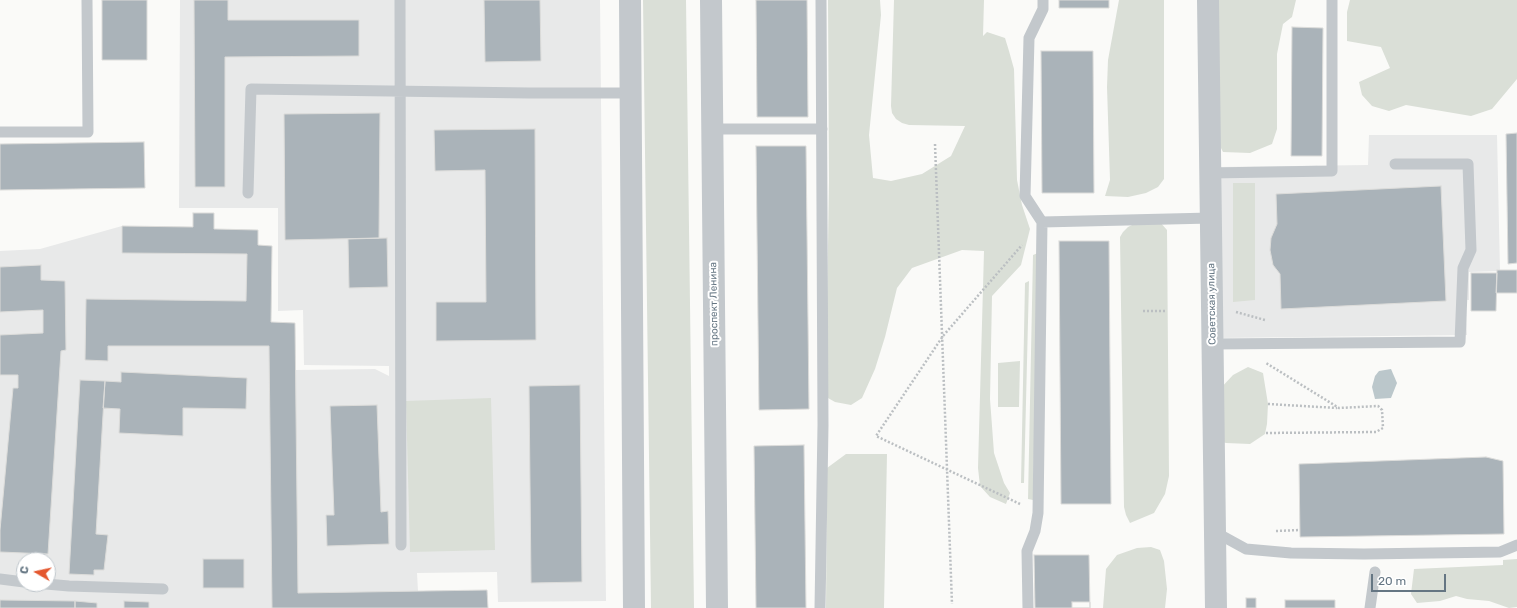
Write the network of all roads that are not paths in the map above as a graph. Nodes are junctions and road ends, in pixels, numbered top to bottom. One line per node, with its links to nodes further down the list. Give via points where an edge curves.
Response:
1 (87, 0): 13 (lane, via 88,132)
2 (400, 0): 9 (lane)
3 (630, 0): 10 (street)
4 (711, 0): 11 (street, проспект Ленина)
5 (821, 0): 12 (lane)
6 (1043, 0): 18 (lane, via 1043,9 1029,38 1025,196)
7 (1208, 0): 15 (street, Советская улица)
8 (1332, 0): 15 (lane, via 1332,171)
9 (401, 91): 10 (lane); 16 (lane, via 251,89); 21 (lane)
10 (630, 93): 28 (street)
11 (712, 129): 12 (lane); 29 (street, проспект Ленина)
12 (822, 129): 30 (lane, via 823,431)
13 (0, 132)
14 (1395, 164): 19 (lane, via 1468,164 1471,250 1463,268 1460,342)
15 (1210, 173): 17 (street, Советская улица)
16 (248, 194)
17 (1211, 218): 18 (lane); 19 (street, Советская улица)
18 (1042, 222): 31 (lane, via 1038,513 1035,531 1027,551)
19 (1212, 344): 20 (street, Советская улица)
20 (1215, 532): 22 (lane, via 1246,548 1291,553 1500,552); 32 (street, Советская улица)
21 (401, 544)
22 (1517, 545)
23 (1375, 572): 33 (lane)
24 (0, 579): 25 (lane)
25 (16, 581)
26 (56, 585): 27 (lane)
27 (163, 589)
28 (634, 608)
29 (717, 608)
30 (820, 608)
31 (1028, 608)
32 (1216, 608)
33 (1370, 608)

